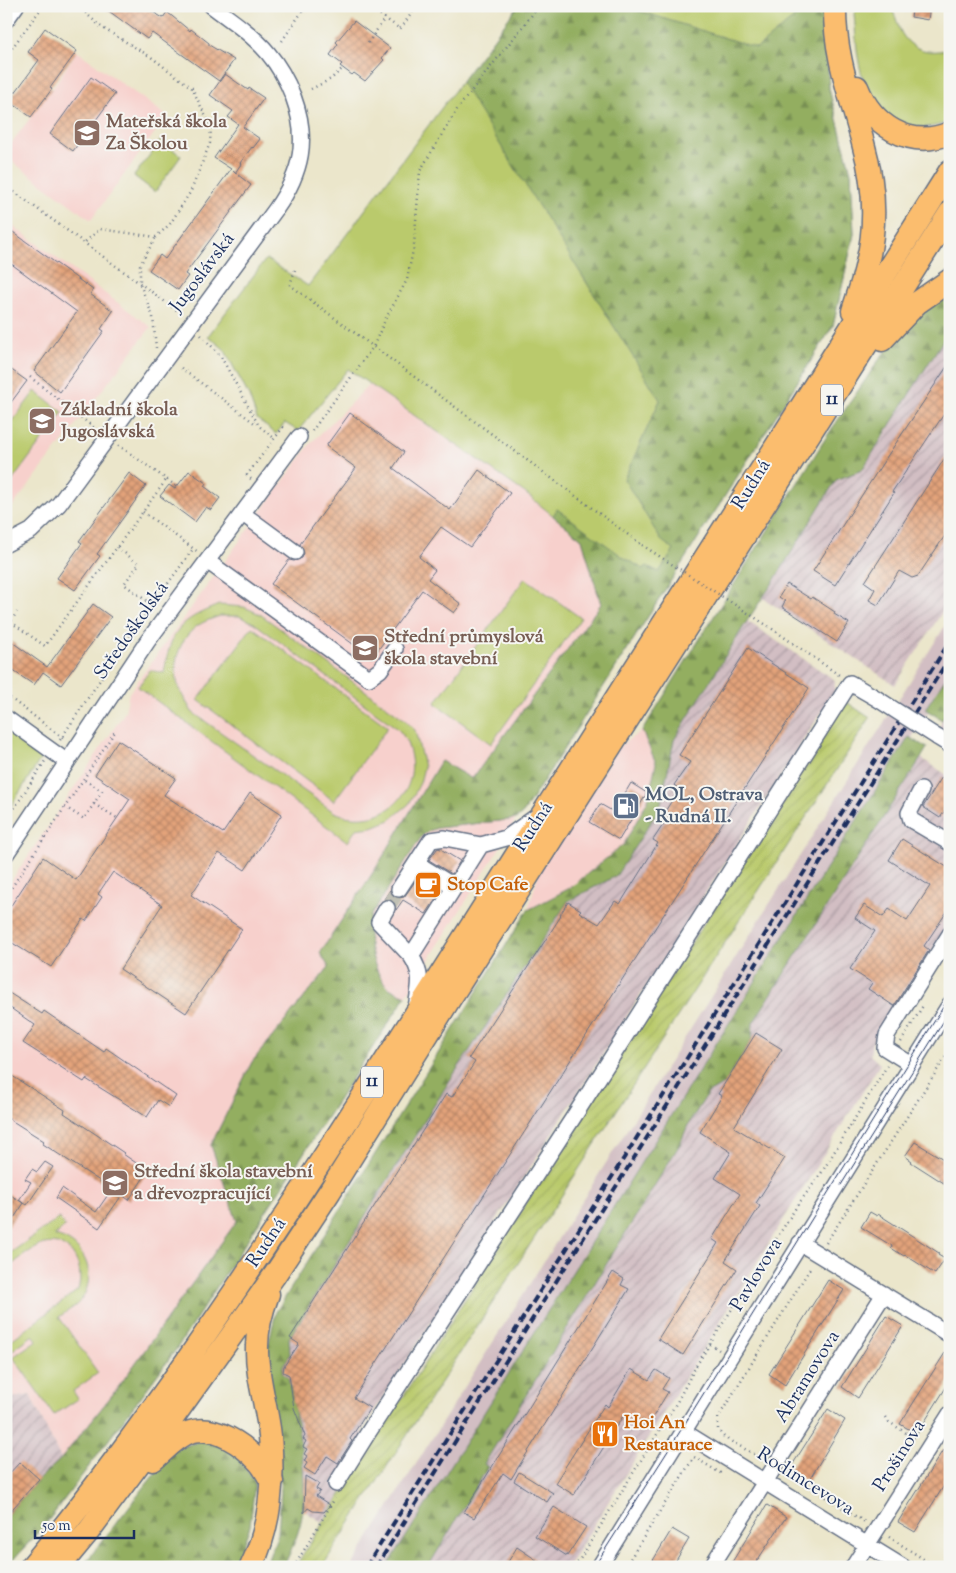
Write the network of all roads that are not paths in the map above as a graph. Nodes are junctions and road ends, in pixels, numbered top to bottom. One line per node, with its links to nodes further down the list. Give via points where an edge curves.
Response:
1 (16, 6): 5 (street)
2 (835, 6): 10 (highway, via 839,55 864,145 873,210 867,264)
3 (843, 6): 6 (highway, via 850,67 871,114 885,126 908,136 927,138)
4 (216, 7): 14 (street, Jugoslávská, via 267,51 283,75 299,114 302,142 298,168 289,189 185,320 59,504 31,531)
5 (6, 20)
6 (950, 133)
7 (950, 172): 10 (highway, Rudná / 11)
8 (950, 213): 11 (highway, Rudná / 11)
9 (950, 280): 11 (highway, via 907,312)
10 (841, 344): 22 (highway, Rudná / 11)
11 (840, 387): 36 (highway, Rudná / 11)
12 (299, 437): 13 (street, Středoškolská)
13 (243, 514): 15 (street); 16 (street, Středoškolská)
14 (6, 544)
15 (295, 552)
16 (205, 558): 17 (street, via 369,678 380,670); 20 (street, Středoškolská)
17 (395, 649)
18 (6, 718): 20 (street)
19 (943, 741): 43 (street, bridge, via 850,683)
20 (66, 762): 25 (street, Středoškolská)
21 (921, 790): 23 (street, via 908,813 911,820)
22 (544, 811): 24 (street, via 506,838); 33 (highway, Rudná / 11)
23 (950, 843)
24 (481, 846): 26 (street, via 444,838 431,840); 27 (street)
25 (6, 854)
26 (416, 863): 27 (street); 28 (street)
27 (455, 887): 31 (street)
28 (399, 889)
29 (387, 908): 31 (street, via 379,922)
30 (950, 934): 34 (street, via 886,1035 885,1048)
31 (411, 956): 33 (street, via 420,978)
32 (950, 1004): 34 (street, Pavlovova)
33 (415, 1013): 46 (highway, Rudná / 11, via 232,1296 155,1406)
34 (912, 1065): 35 (street, Pavlovova)
35 (800, 1243): 37 (street); 40 (street, Pavlovova)
36 (274, 1276): 42 (highway, via 261,1317 256,1347 270,1436); 44 (highway, Rudná / 11)
37 (884, 1294): 38 (street); 41 (street, Abramovova)
38 (950, 1335)
39 (950, 1414): 45 (street, Prošinova)
40 (684, 1432): 41 (street, Rodimcevova); 49 (street, Pavlovova)
41 (765, 1480): 45 (street, Rodimcevova); 50 (street, Abramovova)
42 (272, 1481): 44 (highway, via 245,1448 220,1434 200,1430 174,1442); 48 (highway, via 268,1518)
43 (336, 1484)
44 (119, 1490): 47 (highway, Rudná / 11)
45 (867, 1544): 51 (street, Prošinova); 52 (street, Rodimcevova)
46 (31, 1567)
47 (60, 1567)
48 (251, 1567)
49 (599, 1567)
50 (712, 1567)
51 (853, 1567)
52 (903, 1567)

